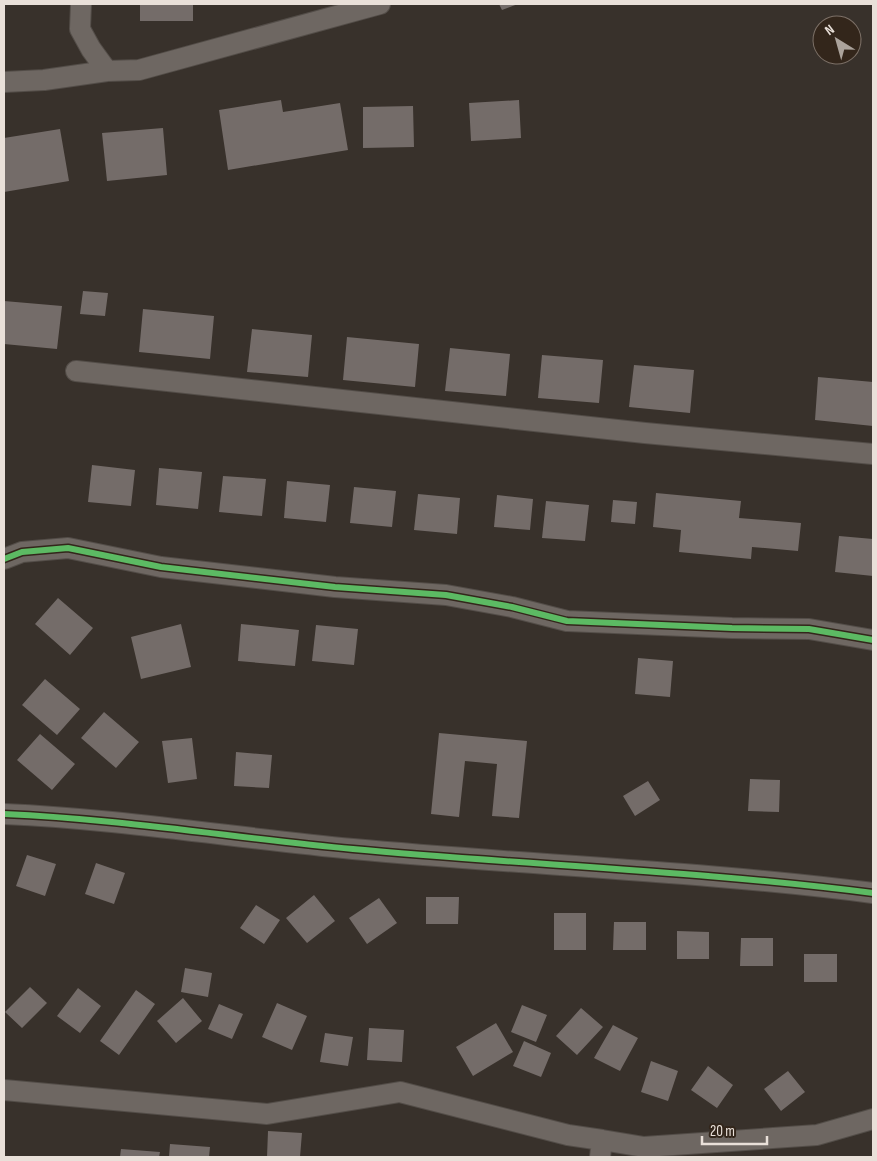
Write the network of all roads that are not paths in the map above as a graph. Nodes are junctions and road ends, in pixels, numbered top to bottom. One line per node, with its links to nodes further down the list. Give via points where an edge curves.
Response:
1 (81, 4): 3 (street, via 80,29)
2 (380, 4): 3 (street, via 139,70)
3 (107, 71): 4 (street)
4 (4, 82)
5 (76, 371): 6 (street, via 635,432)
6 (873, 454)
7 (4, 559): 8 (street, via 22,552 68,548 162,567 335,587 446,595 566,621 809,628)
8 (873, 640)
9 (4, 814): 10 (street, via 61,816 352,849 797,883)
10 (873, 893)
11 (4, 1090): 13 (street, via 267,1114 400,1092 568,1135)
12 (873, 1119): 13 (street, via 817,1135)
13 (601, 1148)

